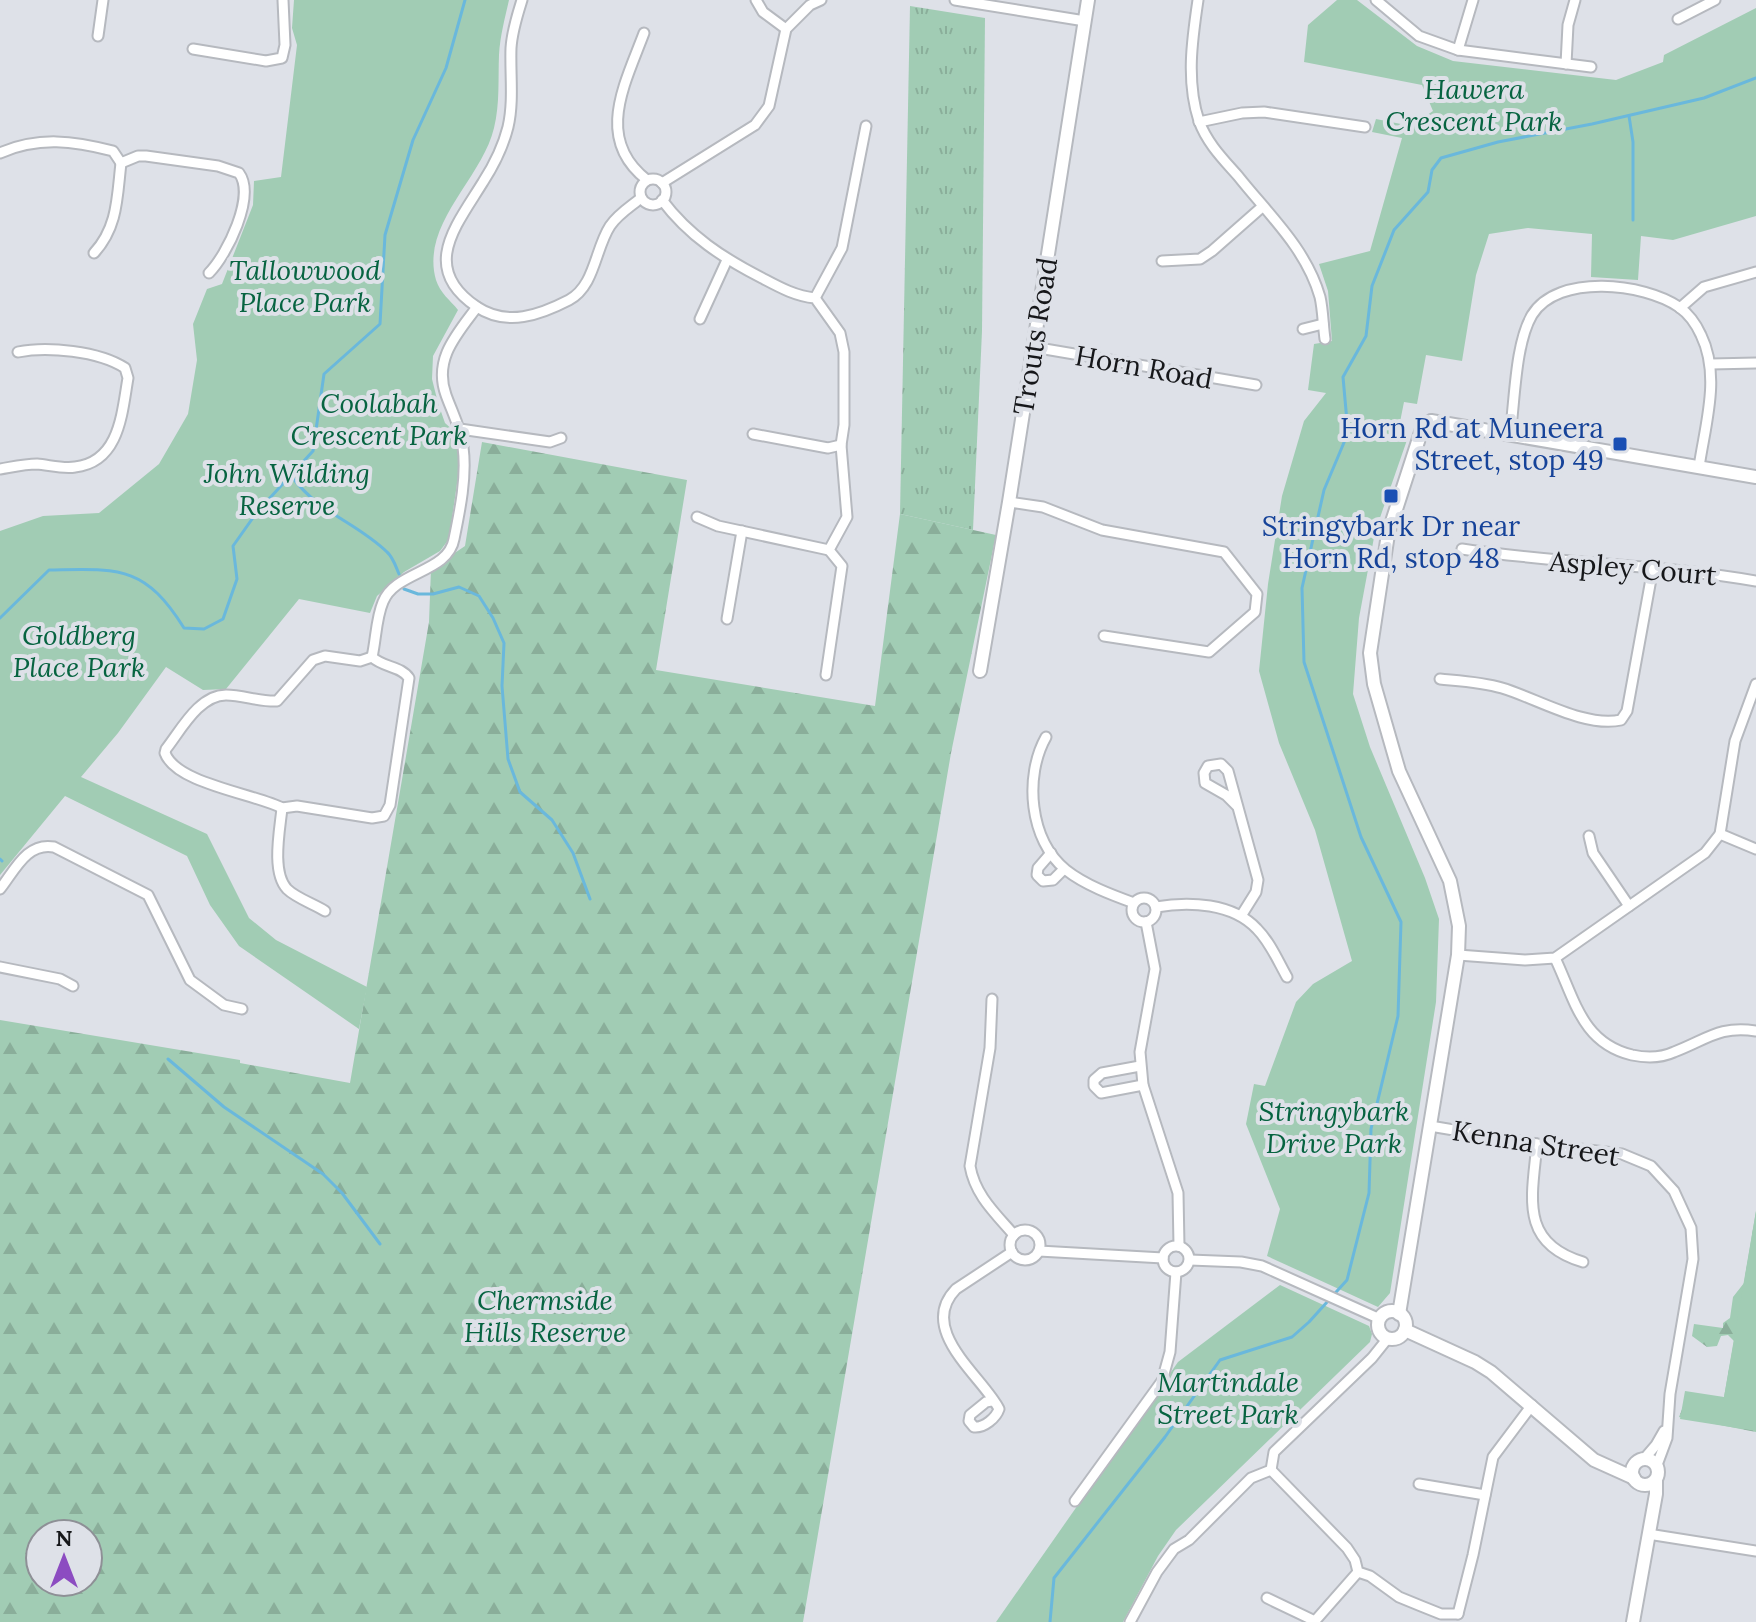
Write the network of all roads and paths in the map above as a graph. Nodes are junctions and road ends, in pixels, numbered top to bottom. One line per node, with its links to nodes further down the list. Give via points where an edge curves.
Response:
1 (103, 0): 17 (street)
2 (283, 0): 18 (street, via 282,58 266,61)
3 (522, 0): 38 (street, via 511,46 508,128 494,164 446,248 451,280)
4 (756, 0): 15 (street)
5 (821, 0): 15 (street)
6 (955, 0): 14 (street)
7 (1088, 0): 14 (street, Trouts Road)
8 (1198, 0): 22 (street, via 1192,91)
9 (1376, 0): 19 (street, via 1419,36)
10 (1473, 0): 19 (street)
11 (1575, 0): 20 (street)
12 (1715, 0): 13 (street)
13 (1678, 19)
14 (1085, 21): 44 (street, Trouts Road)
15 (786, 29): 28 (street, via 769,106 755,125)
16 (644, 33): 27 (street, via 616,116 620,145)
17 (98, 36)
18 (193, 49)
19 (1458, 50): 20 (street)
20 (1566, 64): 21 (street)
21 (1591, 67)
22 (1199, 122): 24 (street, via 1264,112); 31 (street)
23 (866, 126): 37 (street, via 842,248)
24 (1365, 127)
25 (0, 153): 26 (street, via 56,140 113,151)
26 (121, 163): 32 (street, via 113,227); 36 (street, via 146,156 239,173 245,187 241,212 220,262)
27 (647, 180): 28 (street); 29 (street)
28 (662, 183): 30 (street)
29 (641, 198): 30 (street, via 651,205); 38 (street, via 611,224 588,280 573,298 517,319)
30 (662, 200): 33 (street)
31 (1262, 207): 34 (street, via 1200,259); 41 (street, via 1304,259 1321,300)
32 (94, 253)
33 (727, 260): 37 (street, via 798,296); 40 (street)
34 (1162, 261)
35 (1756, 272): 39 (street, via 1704,287)
36 (209, 273)
37 (815, 298): 53 (street, via 840,333 844,352)
38 (477, 307): 49 (street, via 448,346 442,370 444,391)
39 (1680, 308): 47 (street, via 1693,320); 51 (street, via 1639,290 1598,287 1556,294 1539,307 1525,331)
40 (700, 319)
41 (1323, 324): 42 (street); 43 (street)
42 (1303, 329)
43 (1325, 339)
44 (1033, 347): 48 (street, Horn Road); 57 (street, Trouts Road)
45 (18, 352): 55 (street, via 97,356 125,368 128,378 115,440 103,454 73,468 32,464)
46 (1756, 363): 47 (street)
47 (1711, 364): 54 (street)
48 (1256, 385)
49 (460, 429): 52 (street, via 550,442); 66 (street, via 465,468 452,548 405,579 383,601)
50 (753, 434): 53 (street, via 828,448)
51 (1510, 435): 54 (street); 86 (street, via 1425,423 1388,534 1370,653 1399,771 1450,881 1459,926)
52 (561, 438)
53 (841, 445): 61 (street, via 847,517)
54 (1699, 467): 56 (street)
55 (0, 469)
56 (1756, 477)
57 (1009, 502): 65 (street, via 1043,507 1102,530 1224,552 1257,594 1255,612 1209,652); 67 (street, Trouts Road)
58 (697, 517): 59 (street)
59 (742, 531): 61 (street); 64 (street)
60 (1462, 549): 62 (street, Aspley Court)
61 (829, 550): 68 (street, via 842,566)
62 (1653, 568): 63 (street, Aspley Court); 69 (street, via 1627,711 1621,720 1572,713 1501,687)
63 (1756, 581)
64 (727, 619)
65 (1104, 636)
66 (372, 657): 73 (street, via 409,678 388,811 372,818); 73 (street, via 319,657 277,701 210,698 166,749 166,758 177,768)
67 (980, 671)
68 (826, 675)
69 (1440, 679)
70 (1756, 684): 74 (street, via 1735,741)
71 (1046, 737): 77 (street, via 1035,761 1033,789 1039,830)
72 (1237, 806): 72 (street, via 1205,783 1208,766 1225,767); 84 (street, via 1258,880)
73 (282, 808): 83 (street, via 279,875 286,888)
74 (1720, 834): 76 (street); 81 (street, via 1705,853)
75 (1589, 836): 81 (street, via 1593,853)
76 (1756, 849)
77 (1051, 853): 78 (street); 78 (street, via 1038,868 1039,878 1053,880)
78 (1064, 869): 80 (street)
79 (0, 889): 92 (street, via 31,850 54,847 148,895 190,980 224,1005)
80 (1134, 903): 82 (street, via 1144,898); 85 (street, via 1134,916)
81 (1629, 906): 87 (street)
82 (1156, 907): 84 (street, via 1194,905); 85 (street, via 1153,919)
83 (325, 911)
84 (1241, 916): 89 (street, via 1262,935)
85 (1146, 922): 94 (street, via 1155,969)
86 (1458, 955): 87 (street); 96 (street)
87 (1555, 958): 93 (street, via 1586,1025 1608,1047 1659,1057 1726,1029)
88 (0, 967): 90 (street)
89 (1287, 977)
90 (73, 986)
91 (992, 999): 98 (street, via 990,1048 970,1166 985,1202)
92 (242, 1009)
93 (1756, 1031)
94 (1140, 1066): 95 (street); 95 (street, via 1102,1073 1094,1086 1101,1093)
95 (1143, 1085): 99 (street, via 1176,1182)
96 (1430, 1126): 97 (street, Kenna Street); 106 (street)
97 (1537, 1144): 104 (street, via 1534,1222 1554,1250); 112 (street, Kenna Street, via 1641,1160 1674,1191 1687,1214 1693,1259)
98 (1014, 1235): 100 (street, via 1022,1230 1035,1234); 101 (street)
99 (1179, 1246): 102 (street, via 1166,1250); 103 (street)
100 (1039, 1251): 101 (street, via 1023,1259); 102 (street)
101 (1012, 1252): 110 (street, via 956,1289 945,1313 948,1340)
102 (1163, 1258): 105 (street)
103 (1190, 1260): 105 (street); 107 (street, via 1262,1266)
104 (1583, 1262)
105 (1176, 1272): 118 (street, via 1170,1352 1162,1381)
106 (1399, 1314): 107 (street); 108 (street)
107 (1380, 1319): 109 (street, via 1379,1328)
108 (1405, 1330): 109 (street, via 1400,1337); 111 (street, via 1475,1362)
109 (1388, 1338): 114 (street, via 1274,1452)
110 (991, 1401)
111 (1532, 1405): 115 (street, via 1594,1460); 117 (street, via 1493,1457)
112 (1666, 1428): 113 (street, Kenna Street); 115 (street, Kenna Street)
113 (1657, 1465): 115 (street, Kenna Street, via 1651,1460)
114 (1271, 1470): 121 (street, via 1347,1548); 124 (street, via 1251,1478 1174,1549)
115 (1642, 1473): 119 (street, Kenna Street, via 1653,1507)
116 (1419, 1484): 117 (street)
117 (1485, 1495): 123 (street)
118 (1075, 1501)
119 (1648, 1534): 120 (street); 126 (street, Kenna Street)
120 (1756, 1551)
121 (1358, 1572): 123 (street, via 1399,1597); 125 (street)
122 (1267, 1598): 125 (street)
123 (1460, 1618)
124 (1130, 1622)
125 (1314, 1622)
126 (1633, 1622)

